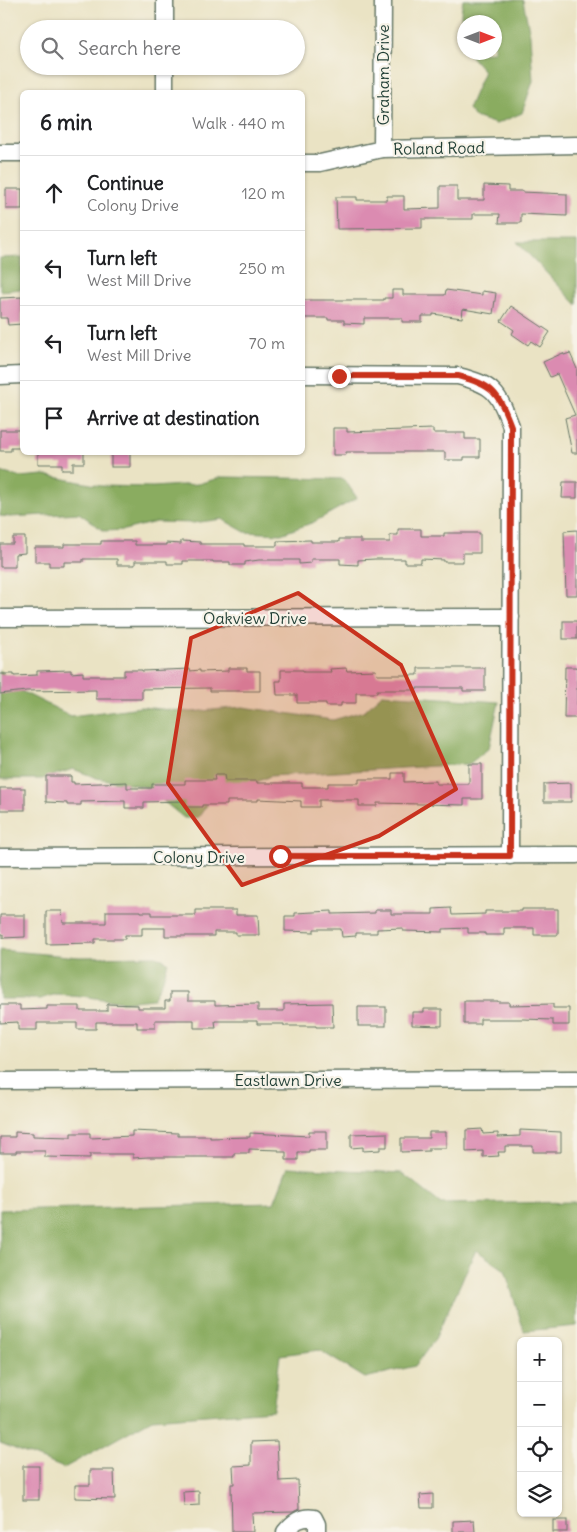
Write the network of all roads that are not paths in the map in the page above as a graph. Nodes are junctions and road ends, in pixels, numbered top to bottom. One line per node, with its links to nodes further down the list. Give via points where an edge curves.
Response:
1 (165, 0): 3 (street)
2 (383, 0): 7 (street, Graham Drive)
3 (165, 20)
4 (165, 75): 5 (street)
5 (165, 90)
6 (577, 145): 7 (street, Roland Road)
7 (382, 149): 10 (street, Roland Road)
8 (0, 153): 9 (street)
9 (20, 153)
10 (305, 162)
11 (20, 375): 13 (street)
12 (305, 375): 14 (street, via 458,376 489,388 502,400 511,426)
13 (0, 376)
14 (511, 617): 15 (street, Oakview Drive); 16 (street)
15 (0, 618)
16 (510, 856): 17 (street, Colony Drive); 18 (street, Colony Drive)
17 (577, 856)
18 (0, 857)
19 (577, 1079): 20 (street, Eastlawn Drive)
20 (0, 1081)
21 (285, 1532): 22 (street, via 299,1519 307,1517 314,1518)
22 (317, 1532)

